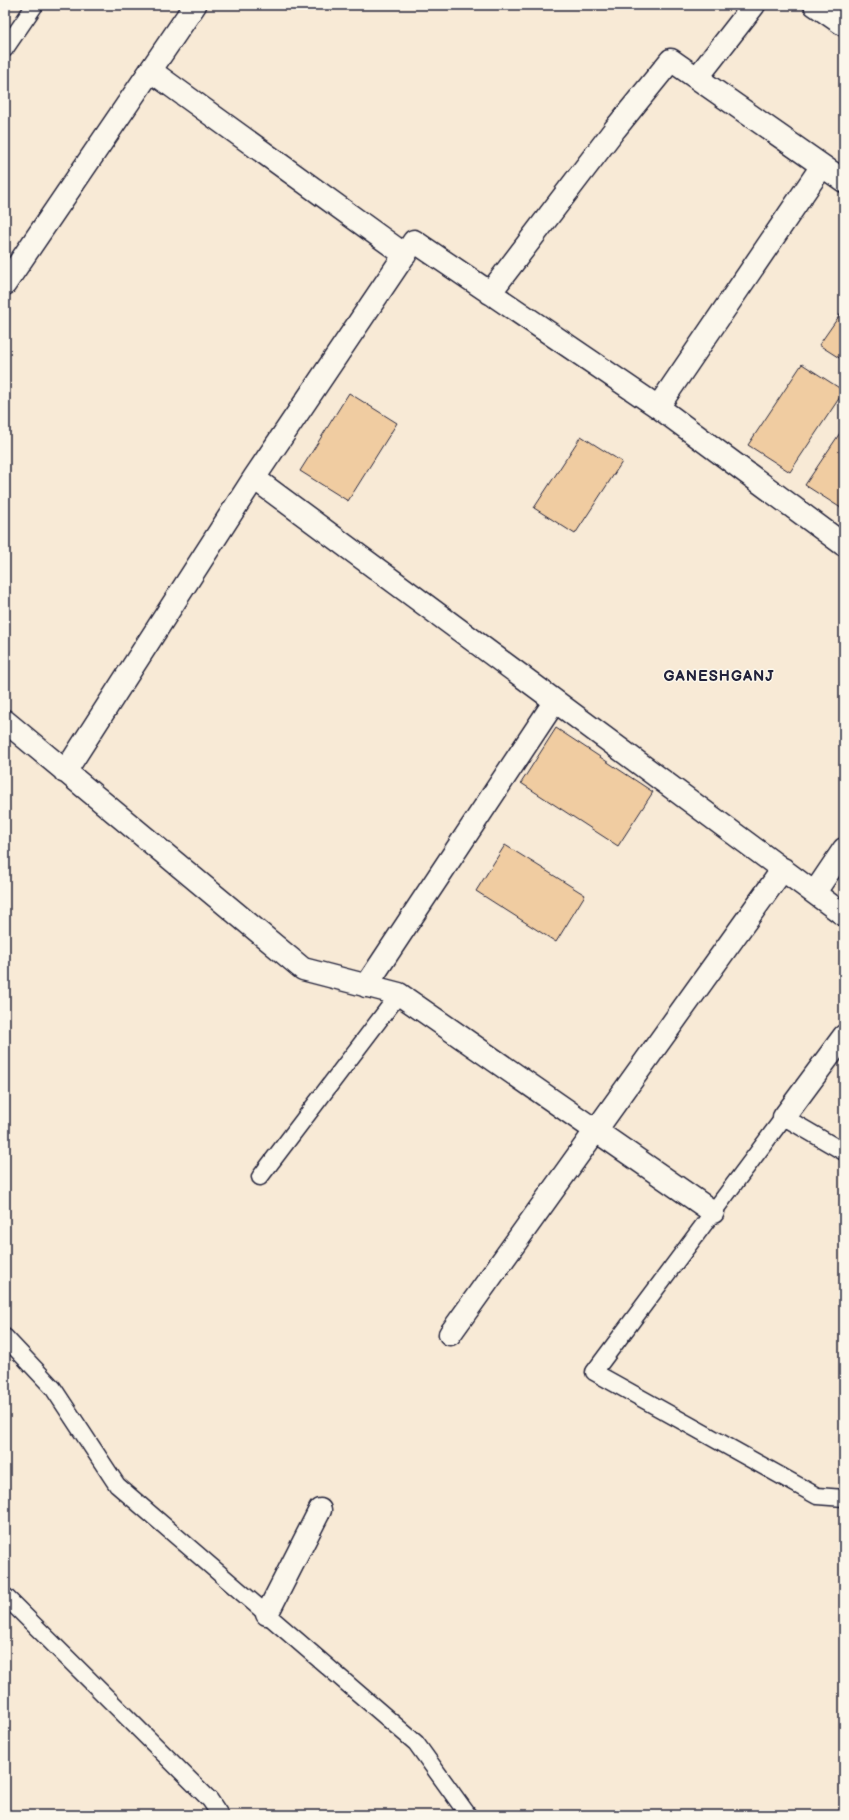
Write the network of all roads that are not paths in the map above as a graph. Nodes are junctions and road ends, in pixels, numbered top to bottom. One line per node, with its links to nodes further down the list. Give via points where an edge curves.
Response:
1 (35, 5): 6 (lane)
2 (195, 5): 7 (street)
3 (754, 5): 8 (street)
4 (815, 5): 5 (street)
5 (844, 25)
6 (5, 49)
7 (151, 72): 11 (street); 12 (street)
8 (697, 78): 9 (street); 13 (street, via 671,60 615,129)
9 (822, 166): 10 (street); 14 (street)
10 (844, 181)
11 (405, 255): 13 (street, via 414,242); 15 (street)
12 (5, 284)
13 (490, 294): 14 (street)
14 (658, 407): 16 (street)
15 (254, 478): 17 (street); 19 (street)
16 (844, 545)
17 (556, 700): 21 (street); 24 (street)
18 (5, 721): 19 (street)
19 (65, 772): 24 (street, via 303,969)
20 (844, 849): 22 (street)
21 (783, 869): 22 (street); 28 (street)
22 (815, 892): 23 (street)
23 (844, 915)
24 (366, 986): 25 (street)
25 (400, 994): 28 (street); 30 (lane)
26 (844, 1036): 27 (street)
27 (784, 1117): 29 (lane); 31 (lane)
28 (596, 1130): 31 (street); 32 (street)
29 (844, 1152)
30 (260, 1177)
31 (713, 1212): 34 (lane, via 594,1372 817,1496)
32 (450, 1334)
33 (5, 1337): 37 (lane, via 53,1388 117,1485)
34 (844, 1498)
35 (320, 1510): 37 (street)
36 (5, 1596): 38 (lane, via 210,1800)
37 (266, 1614): 39 (lane, via 416,1743)
38 (220, 1815)
39 (468, 1815)

